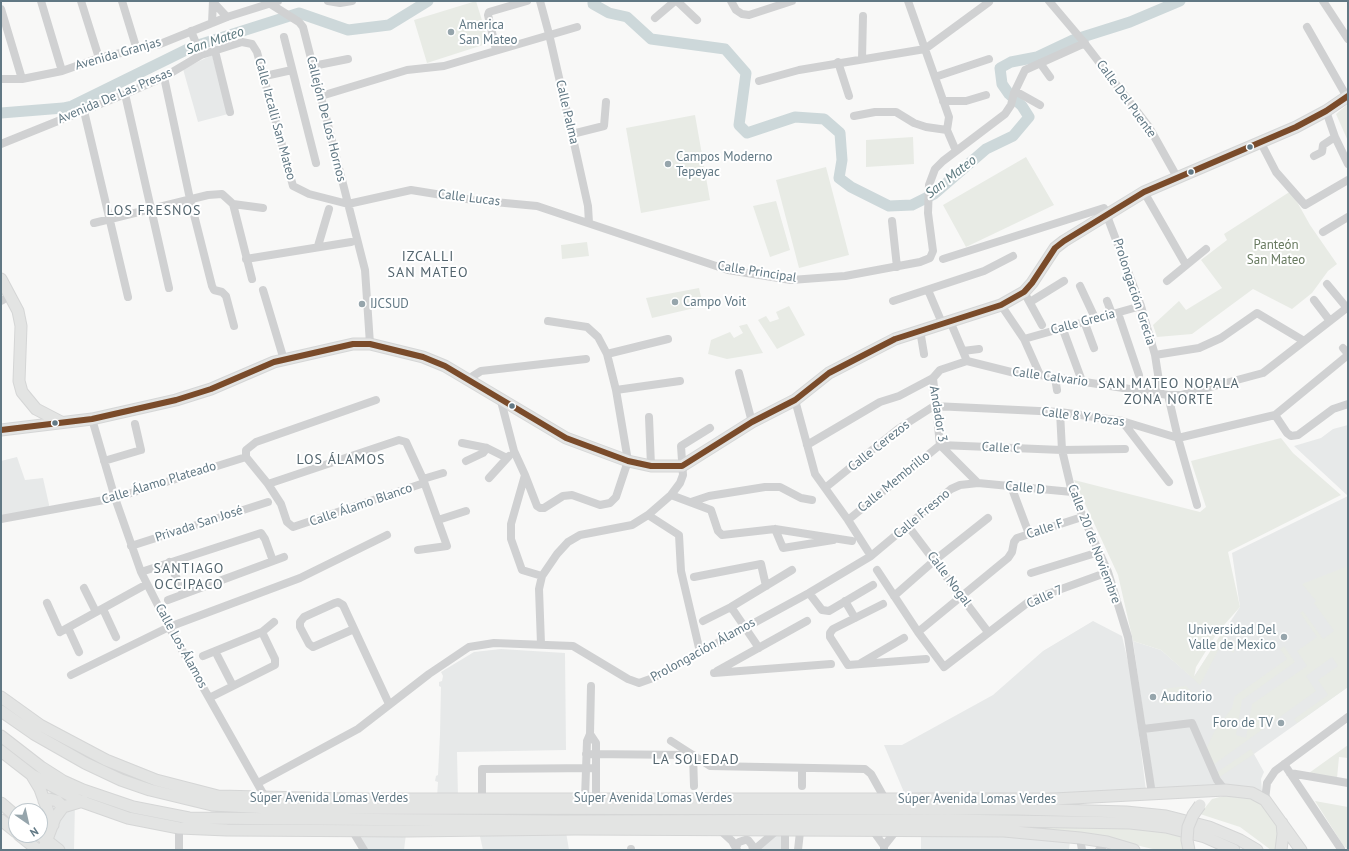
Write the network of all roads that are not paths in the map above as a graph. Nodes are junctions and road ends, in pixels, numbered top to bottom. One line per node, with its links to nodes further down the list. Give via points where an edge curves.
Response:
1 (41, 1): 46 (street)
2 (81, 1): 38 (street)
3 (122, 1): 34 (street)
4 (278, 1): 16 (street, Avenida Granjas)
5 (328, 1): 17 (street)
6 (352, 1): 17 (street)
7 (527, 1): 35 (street, via 489,12)
8 (540, 1): 28 (street, Calle Palma)
9 (676, 1): 22 (street); 23 (street)
10 (731, 1): 11 (street, via 736,10 749,15)
11 (792, 1)
12 (908, 1): 33 (street)
13 (1049, 1): 31 (street, Calle Del Puente)
14 (1323, 1): 30 (street)
15 (214, 2): 21 (street); 24 (street)
16 (269, 2): 21 (street, Avenida Granjas); 44 (street, Callejón De Los Hornos, via 303,27)
17 (340, 2)
18 (989, 2): 33 (street)
19 (1, 9): 52 (street)
20 (863, 16): 40 (street)
21 (227, 17): 24 (street, Avenida Granjas)
22 (655, 18)
23 (697, 20)
24 (212, 23): 27 (street, Avenida Granjas)
25 (577, 27): 28 (street)
26 (1307, 27): 59 (street)
27 (192, 33): 34 (street, Avenida Granjas); 37 (street)
28 (549, 34): 35 (street); 68 (street, Calle Palma)
29 (284, 37): 45 (street)
30 (1348, 39)
31 (1083, 42): 43 (street); 76 (street, Calle Del Puente, via 1148,127)
32 (252, 44): 36 (street, Avenida De Las Presas, via 242,42); 47 (street, Calle Izcalli San Mateo)
33 (925, 49): 40 (street); 49 (street)
34 (137, 50): 38 (street, Avenida Granjas)
35 (496, 50): 57 (street, via 444,66 407,70)
36 (215, 51): 37 (street, Avenida De Las Presas); 64 (street)
37 (200, 53): 48 (street, Avenida De Las Presas)
38 (99, 58): 46 (street, Avenida Granjas)
39 (348, 59): 44 (street)
40 (862, 59): 42 (street)
41 (989, 59): 49 (street)
42 (838, 62): 53 (street); 58 (street)
43 (1040, 63): 50 (street); 54 (street, via 1025,70)
44 (313, 66): 57 (street, Callejón De Los Hornos)
45 (292, 70): 47 (street); 74 (street)
46 (62, 71): 52 (street, Avenida Granjas)
47 (264, 76): 81 (street, Calle Izcalli San Mateo, via 293,186 309,194)
48 (164, 77): 55 (street, Avenida De Las Presas); 79 (street)
49 (935, 77): 60 (street)
50 (1050, 77)
51 (1, 79): 52 (street, Avenida Granjas)
52 (22, 79)
53 (759, 81)
54 (1014, 92): 62 (street); 72 (street, via 1011,105 1005,114)
55 (125, 94): 63 (street, Avenida De Las Presas); 84 (street)
56 (986, 95): 60 (street, via 966,101)
57 (321, 96): 81 (street, Callejón De Los Hornos)
58 (849, 96)
59 (1347, 97): 65 (main road)
60 (943, 101): 67 (street, via 949,117)
61 (606, 102): 68 (street, via 604,126)
62 (1040, 104)
63 (84, 111): 70 (street, Avenida De Las Presas); 87 (street)
64 (230, 112)
65 (1326, 112): 69 (street); 71 (main road)
66 (854, 116): 67 (street, via 896,112 920,125)
67 (947, 130): 72 (street)
68 (572, 134): 90 (street, Calle Palma)
69 (1335, 137): 73 (street, via 1323,145 1322,152); 75 (street)
70 (1, 144)
71 (1261, 144): 76 (main road); 77 (street, via 1276,172 1305,205)
72 (956, 151): 99 (street, Calle Principal, via 935,169 929,185 928,213 933,251 930,258)
73 (1314, 156)
74 (316, 163)
75 (1348, 164)
76 (1177, 177): 78 (main road)
77 (1348, 180)
78 (1144, 192): 85 (main road); 98 (street)
79 (190, 199): 80 (street, via 222,194); 84 (street); 124 (street, via 214,290 226,296)
80 (233, 204): 82 (street); 96 (street)
81 (348, 204): 90 (street, Calle Lucas, via 411,190 537,206); 130 (street, via 366,270)
82 (263, 208)
83 (329, 208): 93 (street)
84 (150, 209): 87 (street); 106 (street)
85 (1108, 215): 97 (street, via 1102,207); 110 (main road, via 1055,248 1032,283); 115 (street, Prolongación Grecia)
86 (1348, 217): 91 (street)
87 (109, 219): 89 (street); 109 (street)
88 (892, 221): 99 (street)
89 (94, 223)
90 (590, 223): 99 (street, Calle Principal, via 728,270 791,280 845,276)
91 (1323, 232)
92 (351, 242): 93 (street)
93 (318, 246): 96 (street)
94 (1206, 249): 98 (street)
95 (1013, 256): 108 (street, via 984,270)
96 (246, 259): 101 (street)
97 (943, 260)
98 (1186, 265): 103 (street)
99 (897, 267)
100 (1, 279): 162 (main road, via 18,311 22,326 19,381 22,392 36,409)
101 (252, 279)
102 (1064, 281): 110 (street)
103 (1167, 281)
104 (1327, 284): 116 (street)
105 (1080, 286): 118 (street)
106 (169, 288)
107 (263, 290): 139 (street)
108 (928, 290): 112 (street); 122 (street)
109 (128, 297)
110 (1027, 297): 114 (main road); 123 (street)
111 (1314, 300): 121 (street)
112 (893, 301)
113 (1107, 301): 117 (street)
114 (1001, 304): 122 (main road); 127 (street)
115 (1141, 306): 117 (street, Calle Grecia); 137 (street, Prolongación Grecia)
116 (1347, 308): 121 (street, Calle Calvario)
117 (1115, 314): 118 (street, Calle Grecia); 143 (street)
118 (1095, 318): 120 (street, Calle Grecia)
119 (548, 321): 135 (street, via 587,328 598,337)
120 (1084, 321): 125 (street, Calle Grecia); 131 (street)
121 (1330, 321): 129 (street, Calle Calvario)
122 (946, 322): 126 (main road); 133 (street)
123 (1042, 325)
124 (234, 326)
125 (1062, 327): 127 (street, Calle Grecia); 147 (street)
126 (920, 330): 136 (street); 153 (main road, via 894,339 829,373)
127 (1024, 338): 142 (street)
128 (668, 339): 135 (street)
129 (1304, 341): 137 (street, via 1257,312 1221,338 1199,348); 151 (street, Calle Calvario, via 1263,373 1181,394)
130 (370, 344): 139 (main road, via 353,344); 148 (main road, via 423,357 445,366)
131 (1094, 348)
132 (979, 349): 133 (street)
133 (963, 351): 140 (street)
134 (1346, 353): 158 (street)
135 (607, 354): 149 (street)
136 (924, 354)
137 (1155, 355): 151 (street, Prolongación Grecia)
138 (586, 359): 148 (street, via 481,371 473,376)
139 (284, 360): 160 (main road, via 176,400)
140 (967, 361): 142 (street, Calle Calvario, via 1023,375); 144 (street, via 940,370)
141 (739, 373): 163 (street)
142 (1040, 375): 145 (street, Calle Calvario)
143 (1139, 375)
144 (933, 378): 156 (street, Andador 3); 169 (street, via 899,396 880,402)
145 (1056, 378): 147 (street, Calle Calvario); 150 (street)
146 (680, 381): 149 (street)
147 (1082, 381): 151 (street, Calle Calvario)
148 (470, 382): 154 (main road)
149 (616, 390): 179 (street)
150 (1057, 390)
151 (1164, 395): 167 (street, Prolongación Grecia)
152 (376, 400): 175 (street, via 256,442 246,450)
153 (795, 400): 163 (main road); 169 (street)
154 (501, 401): 173 (street); 179 (main road, via 566,438)
155 (1348, 404): 158 (street, via 1333,409 1298,434 1291,436)
156 (934, 406): 157 (street, Calle 8 Y Pozas); 170 (street, Andador 3); 190 (street, Calle Cerezos, via 898,430)
157 (1060, 412): 161 (street, Calle 8 Y Pozas); 174 (street, Calle 20 de Noviembre)
158 (1275, 415): 167 (street)
159 (649, 417): 180 (street)
160 (92, 419): 162 (main road); 177 (street, Calle Los Álamos)
161 (1122, 420): 167 (street, Calle 8 Y Pozas); 186 (street)
162 (61, 422): 166 (main road)
163 (752, 422): 181 (main road)
164 (135, 424): 177 (street, via 141,450)
165 (710, 428): 181 (street, via 681,446)
166 (1, 430)
167 (1178, 438): 197 (street, Prolongación Grecia)
168 (462, 443): 171 (street)
169 (807, 445): 190 (street, via 815,474)
170 (940, 445): 174 (street, Calle C); 187 (street, Andador 3); 204 (street, Calle Membrillo)
171 (488, 448): 176 (street); 178 (street)
172 (1125, 449): 174 (street, Calle C)
173 (514, 450): 176 (street); 183 (street)
174 (1062, 450): 191 (street, Calle 20 de Noviembre)
175 (246, 457): 188 (street); 193 (street, Calle Álamo Plateado)
176 (507, 458): 184 (street)
177 (104, 461): 193 (street, Calle Los Álamos)
178 (466, 461)
179 (628, 461): 180 (main road); 183 (street, via 614,501 600,505 572,495 563,496 540,508)
180 (651, 466): 181 (main road)
181 (682, 466): 192 (street, via 680,482)
182 (444, 473): 185 (street, Calle Álamo Blanco)
183 (525, 475): 224 (street, via 511,524 511,539 522,570)
184 (489, 478)
185 (423, 481): 188 (street, via 406,442 399,440); 188 (street, Calle Álamo Blanco, via 298,526 289,525 281,504); 203 (street)
186 (1169, 482)
187 (978, 483): 189 (street, Calle D); 205 (street, Calle Fresno, via 951,489)
188 (268, 484)
189 (1011, 486): 191 (street, Calle D); 207 (street)
190 (825, 488): 204 (street)
191 (1072, 492): 200 (street, Calle 20 de Noviembre)
192 (671, 495): 196 (street); 199 (street)
193 (115, 498): 202 (street, Calle Álamo Plateado); 211 (street, Calle Los Álamos)
194 (812, 500): 196 (street, via 801,498 780,487 765,486 709,496)
195 (268, 502): 211 (street, Privada San José)
196 (691, 502): 206 (street, via 711,510 718,532 722,535)
197 (1198, 505)
198 (466, 511): 203 (street)
199 (648, 515): 224 (street, via 632,525 580,535 568,542); 257 (street, via 679,535 681,571)
200 (1082, 517): 207 (street, Calle F); 213 (street, Calle 20 de Noviembre)
201 (988, 518): 216 (street)
202 (1, 519)
203 (438, 520): 212 (street, via 447,546)
204 (848, 520): 214 (street)
205 (908, 526): 214 (street, Calle Fresno); 216 (street, Calle Nogal)
206 (775, 529): 209 (street); 209 (street, via 783,548)
207 (1029, 534): 233 (street, Calle F, via 1018,538 1008,558)
208 (387, 535): 244 (street, via 300,578)
209 (842, 539): 210 (street)
210 (852, 541)
211 (131, 546): 221 (street, Calle Los Álamos)
212 (418, 550)
213 (1099, 552): 222 (street, Calle 20 de Noviembre); 223 (street)
214 (871, 556): 230 (street, Prolongación Álamos)
215 (284, 557): 217 (street)
216 (935, 560): 232 (street); 233 (street, Calle Nogal)
217 (273, 561): 218 (street, via 265,538 260,533); 231 (street)
218 (169, 562): 221 (street); 231 (street)
219 (792, 570): 228 (street)
220 (877, 570): 232 (street)
221 (141, 572): 226 (street, Calle Los Álamos)
222 (1108, 572): 250 (street, Calle 7, via 1031,600); 270 (street, Calle 20 de Noviembre, via 1128,637)
223 (1031, 573)
224 (542, 576): 253 (street, via 539,589)
225 (694, 577): 228 (street, via 761,564)
226 (147, 584): 239 (street); 244 (street, Calle Los Álamos)
227 (873, 585): 235 (street)
228 (766, 586): 238 (street)
229 (84, 588): 239 (street)
230 (809, 593): 235 (street, via 822,610 828,611); 245 (street, Prolongación Álamos)
231 (184, 594): 234 (street)
232 (894, 596): 249 (street)
233 (962, 597): 249 (street, Calle F); 250 (street, Calle Nogal)
234 (168, 600)
235 (845, 601): 240 (street)
236 (47, 603): 246 (street, via 60,632)
237 (883, 604): 240 (street)
238 (731, 607): 241 (street); 245 (street)
239 (99, 611): 246 (street); 251 (street)
240 (855, 618): 261 (street, via 833,629 830,637 848,665)
241 (702, 621)
242 (807, 621): 254 (street)
243 (274, 622): 248 (street)
244 (169, 627): 262 (street); 266 (street, Calle Los Álamos)
245 (744, 627): 254 (street); 257 (street, Prolongación Álamos)
246 (68, 628): 256 (street)
247 (354, 629): 247 (street, via 343,605 338,602 304,617 300,622 306,639 313,647); 267 (street)
248 (262, 632): 255 (street); 263 (street, via 276,663 272,668)
249 (918, 632): 250 (street, Calle 7, via 944,670)
250 (988, 632)
251 (116, 637)
252 (904, 638): 261 (street)
253 (541, 644): 257 (street, Prolongación Álamos, via 573,646 628,679 640,683); 267 (street, Prolongación Álamos, via 494,643 469,647)
254 (759, 648): 260 (street, via 714,673)
255 (215, 651): 258 (street); 263 (street)
256 (79, 652)
257 (700, 652)
258 (203, 656)
259 (926, 659): 261 (street)
260 (831, 664)
261 (859, 664)
262 (71, 675)
263 (233, 686): 266 (street)
264 (591, 686): 271 (street)
265 (1, 697): 279 (main road, Súper Avenida Lomas Verdes, via 40,725)
266 (209, 698): 287 (street, Calle Los Álamos)
267 (389, 704): 287 (street, Prolongación Álamos, via 358,729)
268 (1, 711): 280 (main road, Súper Avenida Lomas Verdes, via 34,734)
269 (1348, 717): 281 (street)
270 (1143, 728): 291 (street, via 1192,723); 292 (street, Calle 20 de Noviembre)
271 (590, 734): 276 (street, via 596,743); 277 (street)
272 (1, 736): 274 (main road, Súper Avenida Lomas Verdes)
273 (671, 741): 278 (street)
274 (17, 749): 286 (main road); 293 (main road, Súper Avenida Lomas Verdes, via 63,781)
275 (1, 751): 286 (main road)
276 (596, 753): 277 (street); 278 (street); 283 (street)
277 (586, 754): 282 (street)
278 (693, 755): 284 (street, via 710,766); 289 (street)
279 (106, 760): 280 (main road); 294 (main road, Súper Avenida Lomas Verdes, via 156,780 200,792)
280 (85, 763): 303 (main road, Súper Avenida Lomas Verdes, via 121,780)
281 (1284, 764): 285 (street); 299 (street, via 1275,771 1267,783)
282 (586, 768): 283 (street); 296 (street, via 482,769); 298 (street)
283 (596, 768): 298 (street)
284 (802, 768): 290 (street); 300 (street, via 865,769 871,774)
285 (1290, 773): 288 (street); 335 (street)
286 (32, 775): 304 (main road); 305 (main road)
287 (258, 783): 294 (street, Calle Los Álamos)
288 (1348, 783)
289 (694, 786)
290 (802, 786)
291 (1223, 790): 292 (main road, Súper Avenida Lomas Verdes); 299 (main road, Súper Avenida Lomas Verdes, via 1239,791); 346 (main road, bridge, via 1209,796 1193,815 1188,827)
292 (1152, 794): 302 (main road, Súper Avenida Lomas Verdes)
293 (103, 798): 305 (main road); 310 (main road, Súper Avenida Lomas Verdes, via 140,809)
294 (265, 798): 295 (main road, Súper Avenida Lomas Verdes)
295 (302, 798): 296 (main road, Súper Avenida Lomas Verdes); 307 (main road)
296 (482, 798): 297 (main road, Súper Avenida Lomas Verdes)
297 (549, 798): 298 (main road, Súper Avenida Lomas Verdes); 308 (main road)
298 (591, 798): 300 (main road, Súper Avenida Lomas Verdes)
299 (1263, 798): 315 (main road)
300 (885, 799): 301 (main road, Súper Avenida Lomas Verdes)
301 (995, 799): 302 (main road, Súper Avenida Lomas Verdes); 309 (main road)
302 (1039, 799): 309 (main road)
303 (191, 800): 307 (main road, Súper Avenida Lomas Verdes, via 231,807); 310 (main road, via 196,808)
304 (44, 801): 306 (main road, via 57,801); 316 (main road)
305 (80, 801): 306 (main road); 317 (main road, via 128,818)
306 (63, 807): 316 (main road)
307 (329, 808): 308 (main road, Súper Avenida Lomas Verdes)
308 (526, 808): 309 (main road, Súper Avenida Lomas Verdes)
309 (1021, 809): 348 (main road, Súper Avenida Lomas Verdes, via 1166,816 1209,828 1240,840)
310 (190, 818): 311 (main road, Súper Avenida Lomas Verdes)
311 (261, 819): 314 (main road, Súper Avenida Lomas Verdes); 318 (main road)
312 (949, 820): 313 (main road, Súper Avenida Lomas Verdes); 314 (main road, Súper Avenida Lomas Verdes); 324 (main road)
313 (1044, 820): 324 (main road); 347 (main road, Súper Avenida Lomas Verdes, via 1130,822 1166,827 1205,837)
314 (560, 821): 319 (main road)
315 (1282, 821): 334 (main road); 349 (main road)
316 (53, 825): 325 (main road)
317 (179, 828): 318 (main road); 338 (street)
318 (275, 829): 320 (main road)
319 (575, 829): 320 (main road); 321 (main road)
320 (352, 830): 339 (street)
321 (720, 830): 326 (main road); 333 (street)
322 (874, 832): 323 (main road); 327 (main road); 332 (street)
323 (895, 832): 324 (main road); 332 (street)
324 (999, 832): 328 (main road)
325 (48, 834)
326 (782, 835): 327 (main road); 340 (street); 341 (street)
327 (799, 836): 342 (street)
328 (1080, 838): 331 (main road); 343 (street); 344 (street)
329 (29, 843): 336 (main road)
330 (45, 843): 337 (main road)
331 (1103, 846): 345 (main road)
332 (884, 848)
333 (737, 849): 340 (street, via 739,842 748,840)
334 (1281, 849)
335 (1341, 849)
336 (38, 850)
337 (59, 850)
338 (179, 850)
339 (364, 850)
340 (754, 850)
341 (785, 850)
342 (798, 850)
343 (1078, 850)
344 (1082, 850)
345 (1134, 850)
346 (1189, 850)
347 (1234, 850)
348 (1256, 850)
349 (1301, 850)

